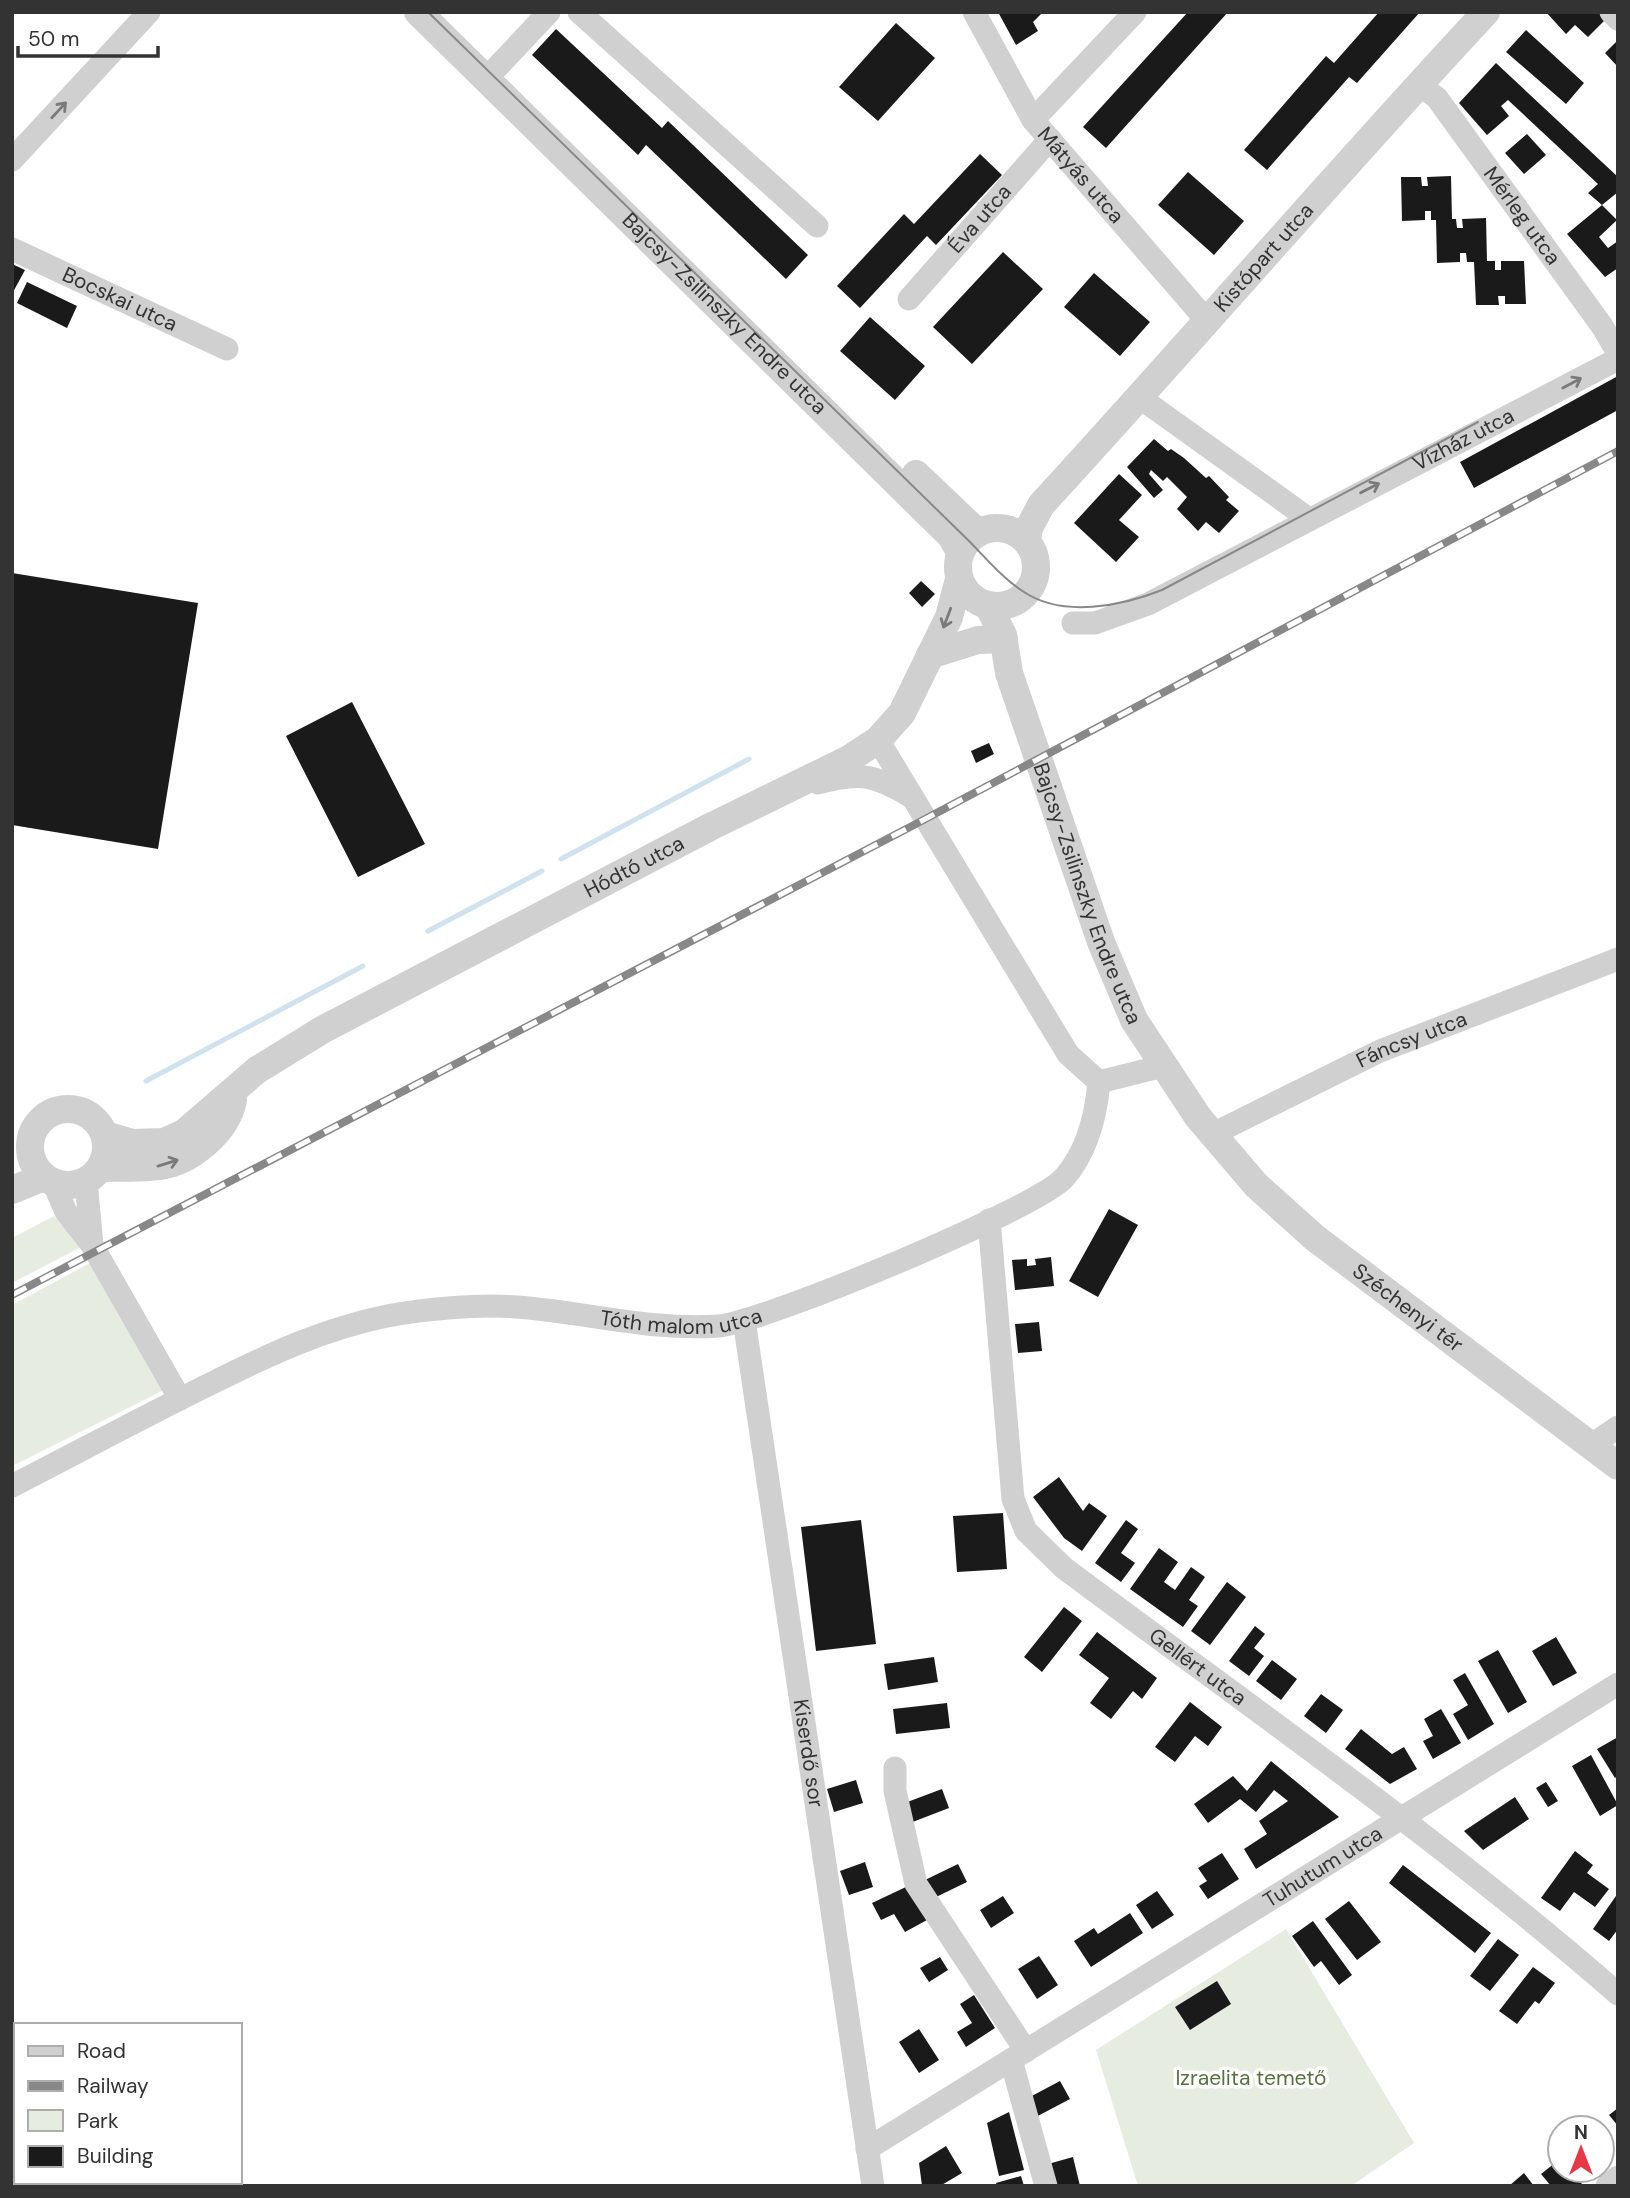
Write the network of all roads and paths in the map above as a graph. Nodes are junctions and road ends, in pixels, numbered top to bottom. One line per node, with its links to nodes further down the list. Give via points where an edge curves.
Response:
1 (149, 12): 15 (street, one-way to 1)
2 (418, 12): 11 (street, Bajcsy-Zsilinszky Endre utca)
3 (437, 12): 11 (street, Bajcsy-Zsilinszky Endre utca)
4 (549, 12): 11 (street)
5 (579, 12): 16 (street)
6 (974, 12): 13 (street, Mátyás utca)
7 (1135, 12): 13 (street)
8 (1486, 12): 12 (street, Kistópart utca)
9 (1611, 12): 10 (street)
10 (1618, 19)
11 (491, 74): 27 (street, Bajcsy-Zsilinszky Endre utca, via 951,536)
12 (1419, 84): 19 (street, Kistópart utca); 21 (street, Mérleg utca, via 1437,98)
13 (1033, 120): 14 (street, Mátyás utca)
14 (1050, 139): 18 (street, Éva utca); 19 (street, Mátyás utca)
15 (12, 160)
16 (817, 226)
17 (12, 249): 20 (street, Bocskai utca)
18 (909, 299)
19 (1208, 323): 23 (street, Kistópart utca)
20 (227, 349)
21 (1618, 353)
22 (1618, 359): 25 (street, Vízház utca, one-way to 22)
23 (1139, 397): 24 (street, Kistópart utca); 25 (street)
24 (1041, 505): 26 (street, Kistópart utca); 27 (street, Kistópart utca)
25 (1309, 519): 29 (street, Vízház utca, via 1124,615 1094,624)
26 (1027, 540): 27 (street); 28 (street, via 1036,572 1026,594)
27 (975, 548): 28 (street, via 965,591); 31 (street, Hódtó utca, one-way to 31)
28 (1002, 604): 30 (street, Bajcsy-Zsilinszky Endre utca)
29 (1073, 623)
30 (1003, 637): 31 (street); 36 (street, Bajcsy-Zsilinszky Endre utca, via 1009,673 1082,895 1134,1020)
31 (930, 655): 32 (street, Hódtó utca, via 902,713)
32 (878, 740): 33 (street, Hódtó utca); 34 (street)
33 (781, 792): 34 (street, via 859,775 883,779); 38 (street, Hódtó utca, via 322,1030 257,1070)
34 (912, 797): 37 (street, via 1068,1054)
35 (1618, 958): 39 (street, Fáncsy utca, via 1380,1051)
36 (1163, 1066): 37 (street); 39 (street, Bajcsy-Zsilinszky Endre utca)
37 (1099, 1082): 45 (street, Tóth malom utca, via 1085,1145 1063,1180)
38 (234, 1091): 40 (street, Hódtó utca, via 184,1133 164,1142 132,1143); 42 (street, Hódtó utca, one-way to 38, via 175,1162 211,1139 231,1112)
39 (1213, 1134): 50 (street, Széchenyi tér, via 1256,1185 1315,1238)
40 (105, 1135): 41 (street, via 83,1111 65,1109 38,1123); 42 (street, via 107,1146)
41 (21, 1154): 43 (street)
42 (93, 1174): 43 (street, via 66,1185); 46 (street)
43 (48, 1180): 44 (street); 46 (street)
44 (12, 1190)
45 (989, 1220): 47 (street, Tóth malom utca, via 855,1280); 55 (street, Gellért utca, via 1013,1499 1026,1531 1064,1568)
46 (92, 1245): 48 (street)
47 (744, 1320): 48 (street, Tóth malom utca, via 687,1327 514,1307 390,1315 319,1333); 58 (street, Kiserdő sor)
48 (180, 1399): 52 (street, Tóth malom utca)
49 (1618, 1427): 50 (street)
50 (1590, 1446): 51 (street, Széchenyi tér)
51 (1618, 1466)
52 (12, 1486)
53 (1618, 1684): 55 (street, Tuhutum utca)
54 (894, 1768): 57 (street, via 894,1791 916,1884)
55 (1400, 1820): 56 (street, Gellért utca); 57 (street, Tuhutum utca)
56 (1618, 1994)
57 (1019, 2056): 58 (street, Tuhutum utca); 61 (street)
58 (867, 2149): 60 (street, Kiserdő sor)
59 (1618, 2177): 62 (street)
60 (873, 2186)
61 (1046, 2186)
62 (1607, 2186)

